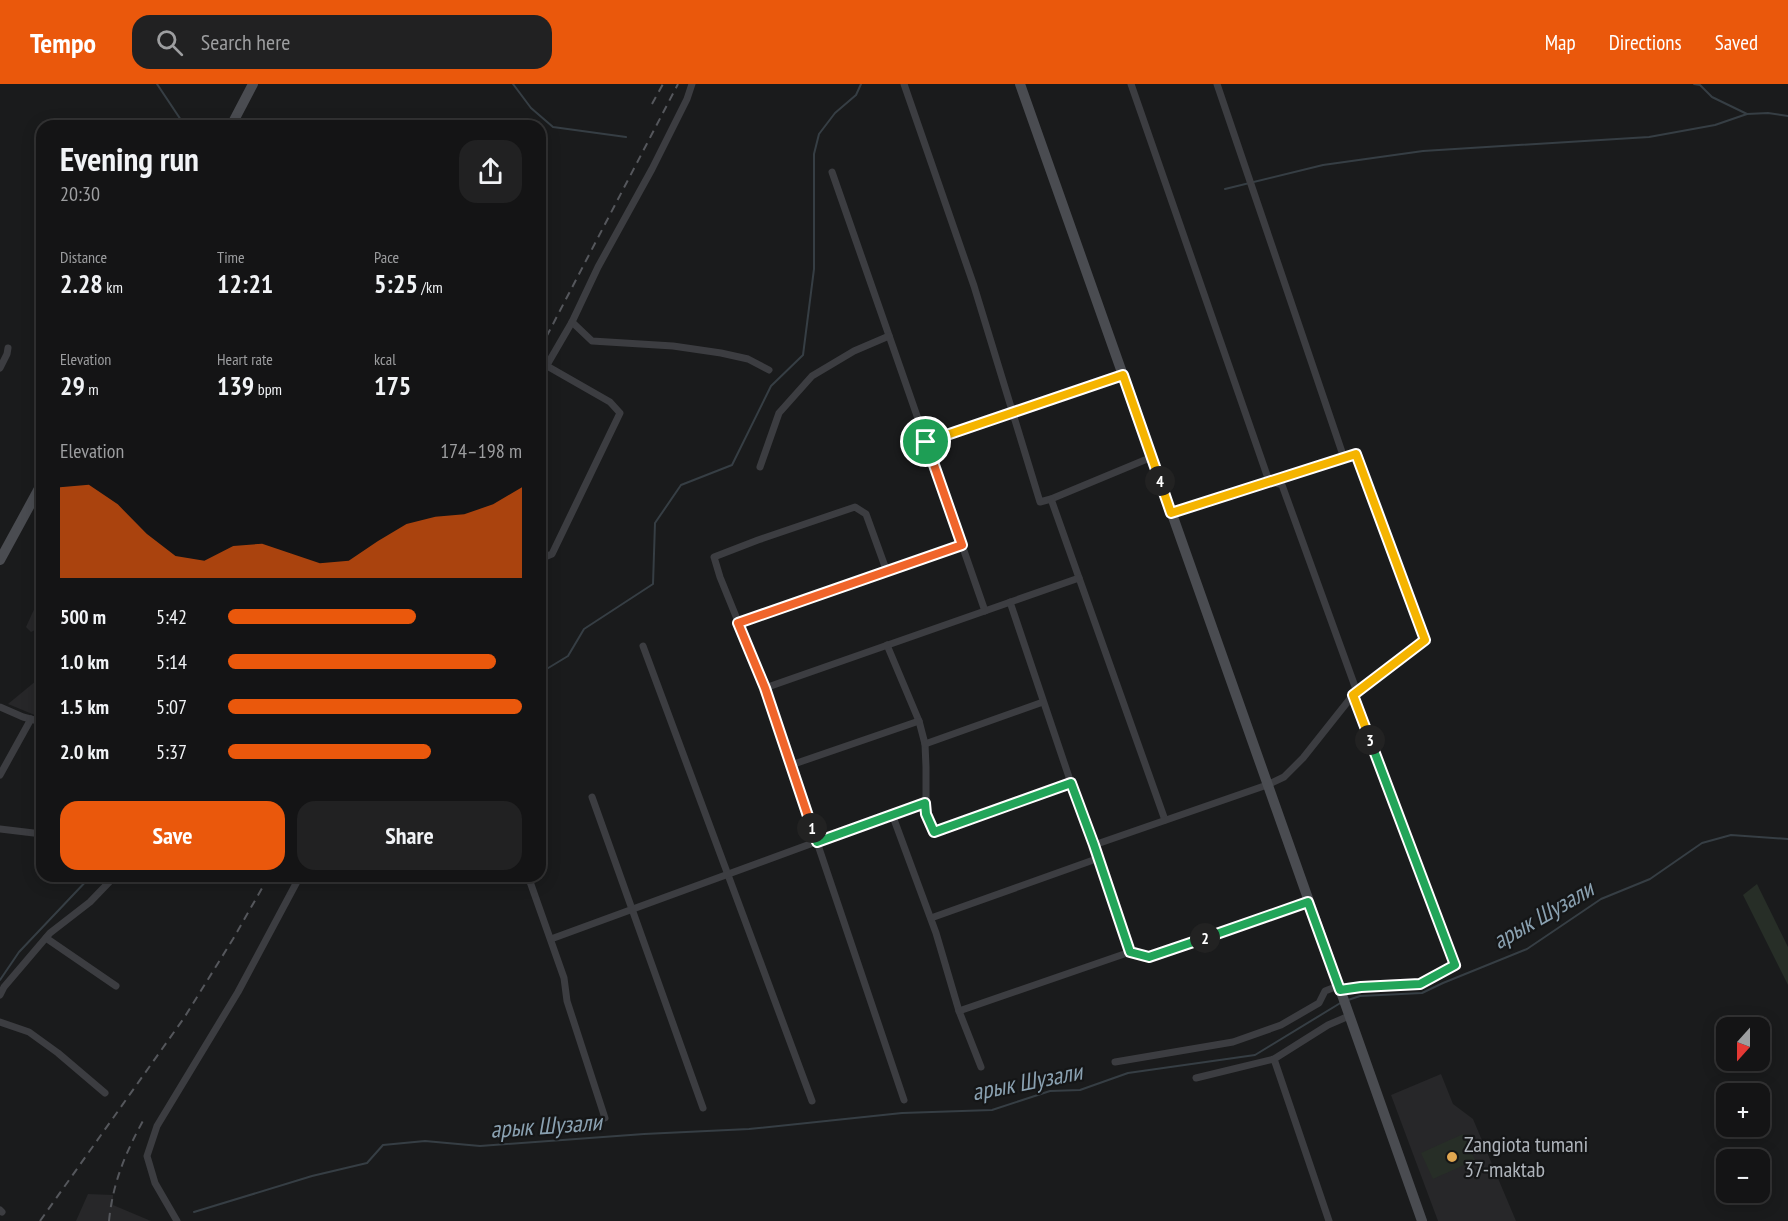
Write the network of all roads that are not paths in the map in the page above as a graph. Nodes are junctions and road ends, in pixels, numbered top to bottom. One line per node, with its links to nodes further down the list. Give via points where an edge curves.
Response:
1 (253, 84): 7 (main road)
2 (692, 84): 9 (street)
3 (903, 84): 16 (street, via 974,286)
4 (1020, 84): 15 (main road)
5 (1131, 84): 21 (street)
6 (1217, 84): 19 (street)
7 (234, 120)
8 (832, 172): 10 (street)
9 (572, 322): 12 (street); 14 (street, via 595,342 673,346 748,359)
10 (889, 336): 17 (street); 20 (street, via 812,376 779,414)
11 (8, 348): 13 (street)
12 (547, 366): 26 (street, via 610,402 620,413 552,554)
13 (0, 368)
14 (768, 370)
15 (1123, 375): 16 (street); 18 (main road)
16 (1012, 414): 17 (street); 23 (street, via 1040,502)
17 (926, 442): 25 (street)
18 (1152, 457): 23 (street); 24 (main road)
19 (1344, 458): 21 (street); 36 (street, via 1356,454 1425,640)
20 (760, 467)
21 (1269, 481): 24 (street); 36 (street, via 1282,485)
22 (36, 494): 27 (main road)
23 (1051, 500): 29 (street)
24 (1171, 513): 46 (main road)
25 (962, 545): 28 (street); 31 (street)
26 (546, 556)
27 (0, 560)
28 (886, 572): 32 (street); 32 (street, via 866,514 855,507 758,540 714,556)
29 (1079, 578): 30 (street); 50 (street)
30 (1010, 602): 31 (street); 37 (street)
31 (985, 611): 33 (street)
32 (738, 623): 35 (street)
33 (887, 645): 35 (street); 41 (street)
34 (643, 646): 56 (street)
35 (765, 688): 43 (street)
36 (1355, 693): 46 (street, via 1303,758 1284,777); 67 (street, via 1455,965 1420,984)
37 (1043, 702): 42 (street); 45 (street)
38 (0, 706): 39 (street)
39 (31, 719): 40 (street); 44 (street)
40 (36, 720)
41 (919, 721): 42 (street); 43 (street)
42 (925, 744): 48 (street)
43 (791, 765): 53 (street)
44 (0, 775)
45 (1071, 783): 48 (street, via 934,832); 54 (street)
46 (1267, 785): 50 (street); 60 (main road)
47 (592, 797): 61 (street)
48 (925, 803): 49 (street)
49 (892, 814): 53 (street); 62 (street)
50 (1165, 820): 54 (street)
51 (0, 829): 52 (street)
52 (36, 833)
53 (817, 842): 56 (street); 77 (street)
54 (1094, 845): 55 (street)
55 (1099, 858): 62 (street); 65 (street)
56 (728, 873): 61 (street); 78 (street)
57 (109, 882): 63 (street)
58 (297, 882): 81 (street, via 238,992 158,1126 147,1155 155,1183)
59 (530, 882): 64 (street)
60 (1308, 902): 65 (street, via 1149,957); 67 (main road)
61 (632, 909): 64 (street); 79 (street)
62 (931, 918): 69 (street)
63 (46, 938): 66 (street); 68 (street)
64 (551, 939): 80 (street)
65 (1130, 952): 69 (street)
66 (116, 986)
67 (1340, 990): 70 (main road); 73 (street, via 1325,991 1319,1003 1281,1026 1252,1036)
68 (0, 995)
69 (959, 1011): 74 (street)
70 (1348, 1012): 72 (street); 83 (main road)
71 (0, 1022): 76 (street, via 29,1032)
72 (1274, 1059): 75 (street); 82 (street)
73 (1115, 1062)
74 (981, 1067)
75 (1196, 1078)
76 (105, 1093)
77 (904, 1100)
78 (813, 1101)
79 (703, 1108)
80 (605, 1118)
81 (177, 1221)
82 (1329, 1221)
83 (1422, 1221)

